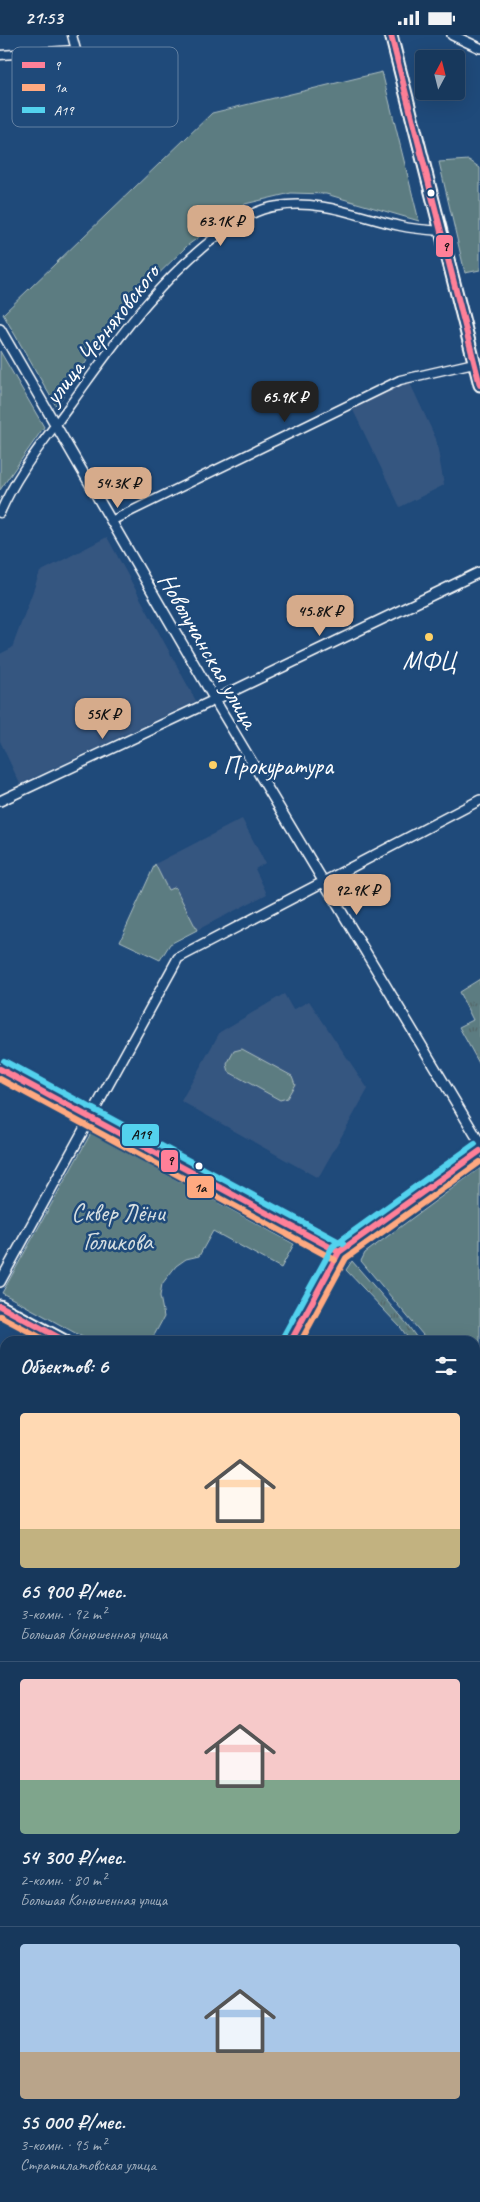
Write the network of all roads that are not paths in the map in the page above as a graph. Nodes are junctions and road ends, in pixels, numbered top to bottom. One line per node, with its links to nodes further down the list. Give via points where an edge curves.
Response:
1 (390, 35): 4 (main road)
2 (452, 35): 3 (street)
3 (480, 48)
4 (441, 231): 6 (main road); 8 (street, улица Черняховского, via 401,227 310,204 275,206 247,215 206,244 171,275 132,320)
5 (0, 329): 8 (street, Новолучанская улица)
6 (474, 363): 7 (main road); 10 (street, via 400,380)
7 (480, 385)
8 (56, 424): 9 (street, улица Черняховского, via 29,460); 10 (street, Новолучанская улица)
9 (0, 513)
10 (111, 521): 12 (street, Новолучанская улица)
11 (480, 572): 12 (street)
12 (215, 700): 14 (street); 15 (street, Новолучанская улица)
13 (480, 800): 15 (street)
14 (0, 801)
15 (324, 882): 17 (street, via 178,958); 18 (street, Новолучанская улица)
16 (0, 1069): 17 (main road)
17 (90, 1117): 20 (main road); 21 (street)
18 (480, 1143)
19 (480, 1151): 20 (main road)
20 (339, 1252): 24 (main road)
21 (0, 1282)
22 (0, 1306): 23 (main road)
23 (56, 1336)
24 (293, 1336)

